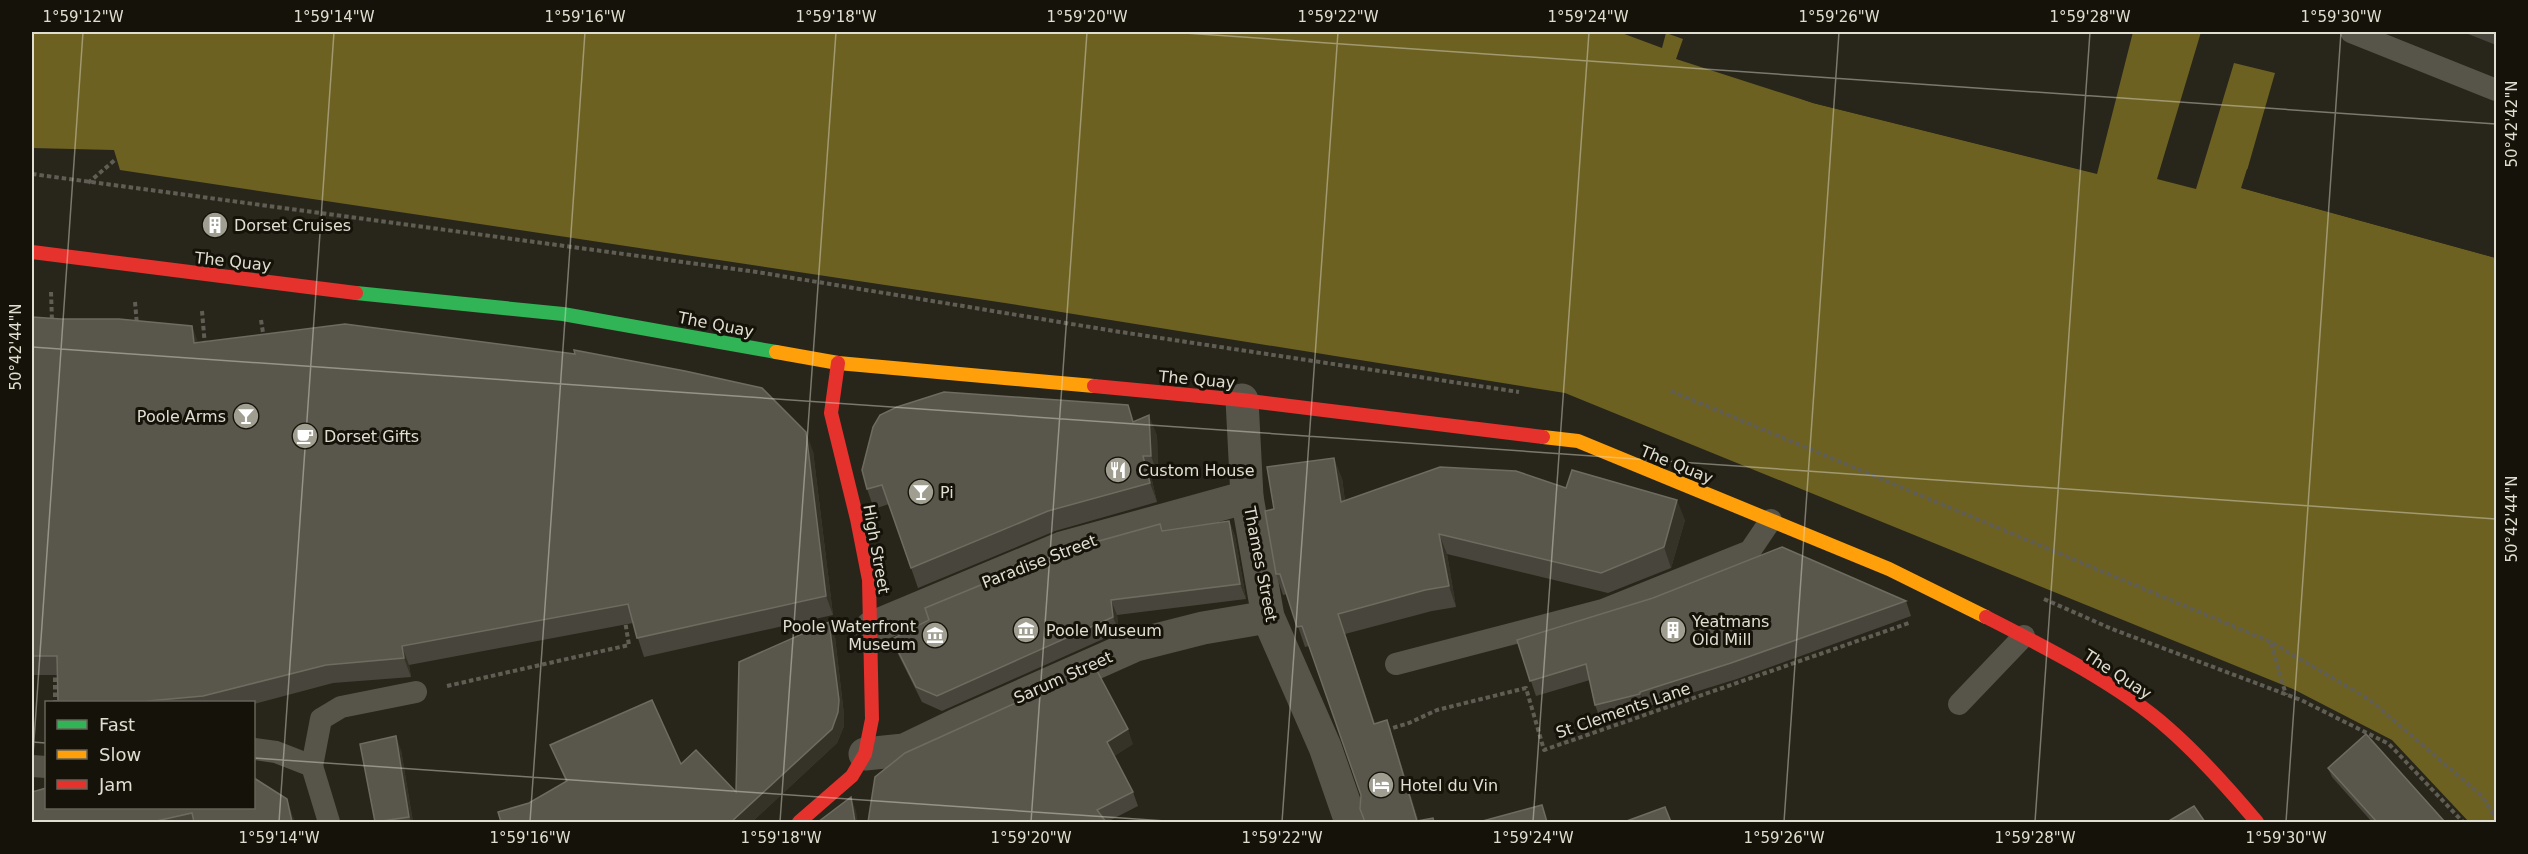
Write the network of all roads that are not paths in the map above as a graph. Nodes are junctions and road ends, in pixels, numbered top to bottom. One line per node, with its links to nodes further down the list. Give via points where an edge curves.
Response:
1 (2351, 32): 2 (lane)
2 (2496, 90)
3 (32, 252): 4 (street, The Quay, via 563,314)
4 (838, 363): 5 (street, The Quay); 9 (street, High Street, via 831,413 869,580)
5 (1242, 399): 6 (street, Thames Street); 7 (street, The Quay, via 1578,441)
6 (1247, 497): 8 (street, Thames Street); 9 (street, Paradise Street, via 1062,548)
7 (1771, 520): 10 (street, The Quay, via 1889,569); 11 (lane, via 1750,551 1603,610)
8 (1268, 617): 15 (street, Sarum Street, via 1136,645 904,750); 19 (street, Thames Street, via 1325,747)
9 (871, 628): 15 (street, High Street, via 872,719)
10 (2024, 636): 13 (lane); 20 (street, The Quay, via 2106,683 2168,728)
11 (1396, 664)
12 (416, 692): 16 (lane, via 341,707 321,719)
13 (1959, 704)
14 (255, 749): 16 (lane, via 276,752)
15 (865, 754): 18 (street, High Street, via 852,776)
16 (312, 766): 17 (lane)
17 (329, 822)
18 (799, 822)
19 (1351, 822)
20 (2257, 822)

